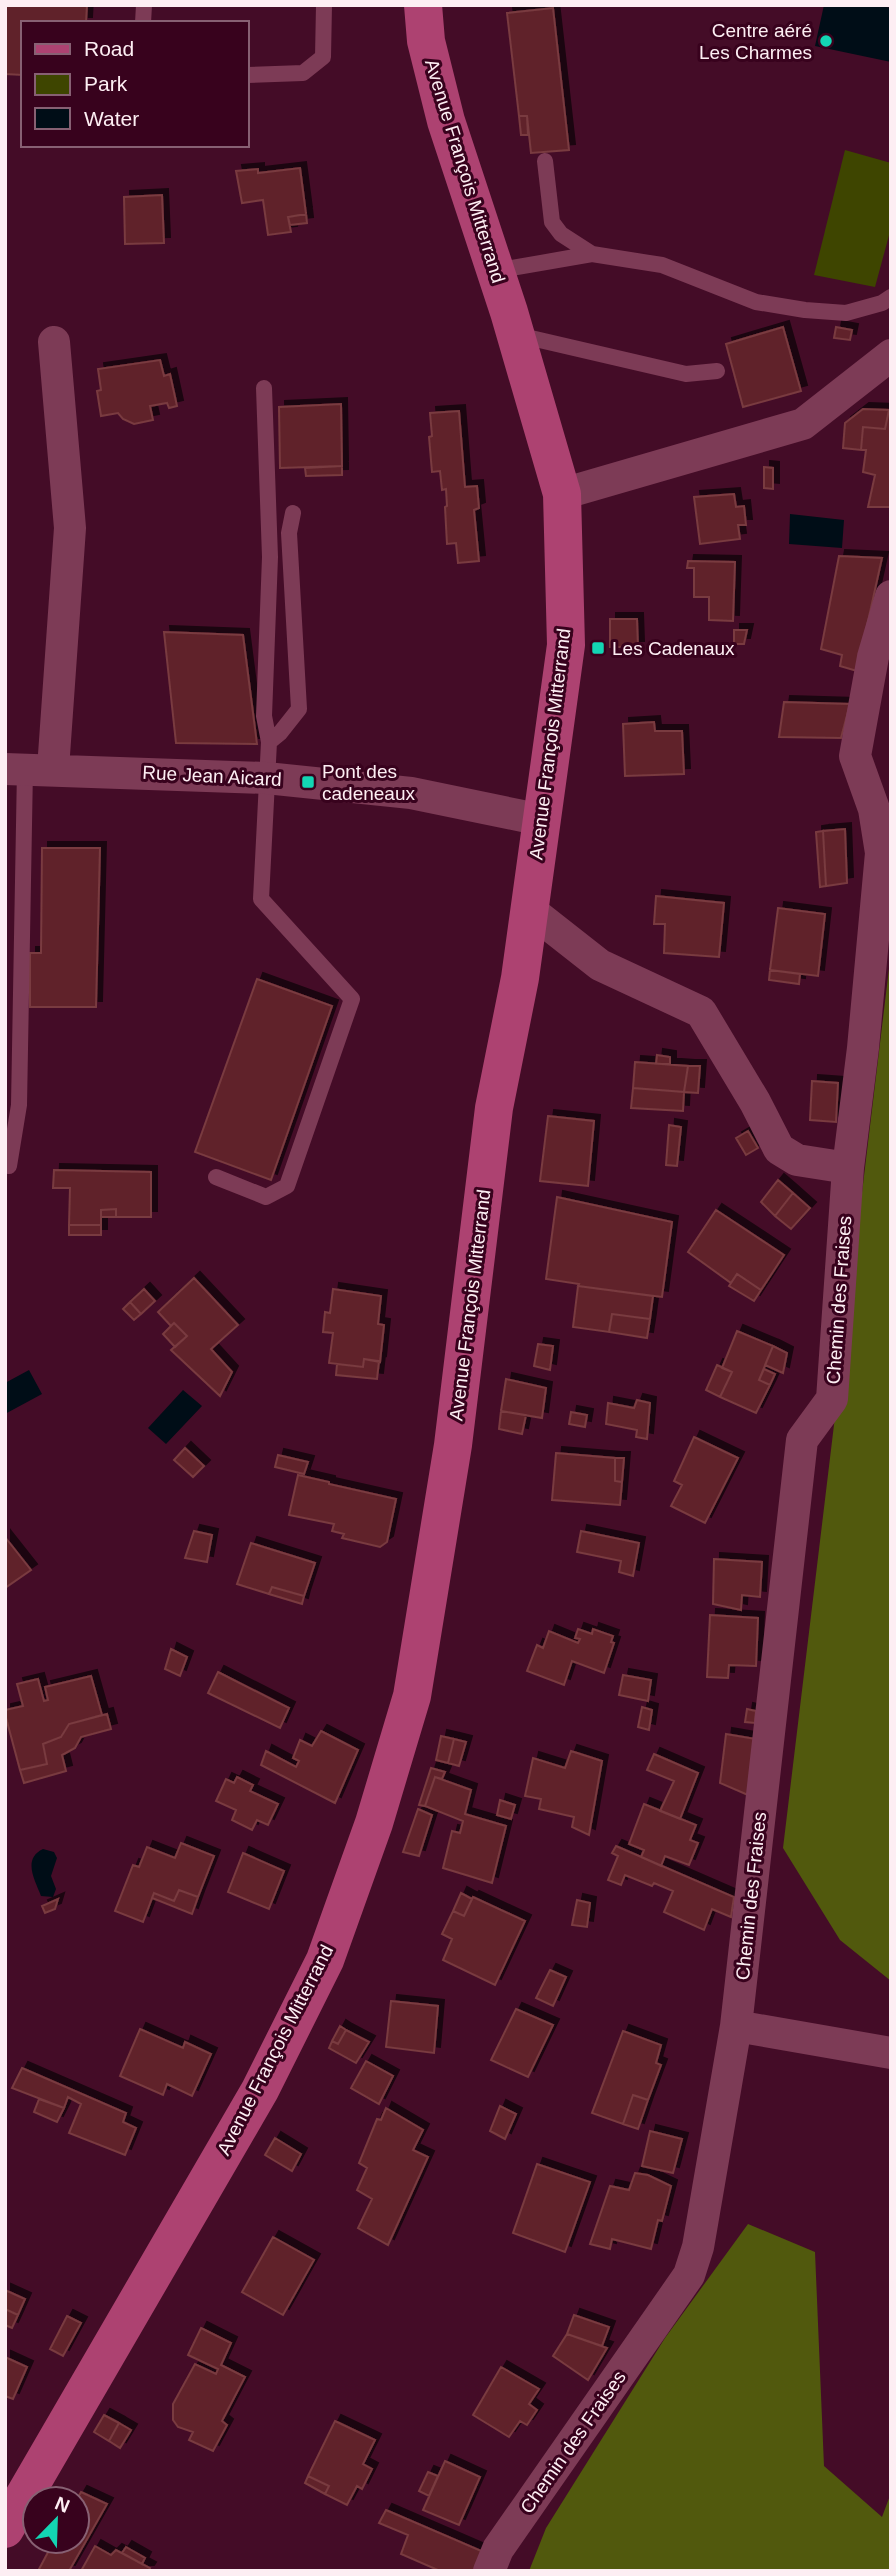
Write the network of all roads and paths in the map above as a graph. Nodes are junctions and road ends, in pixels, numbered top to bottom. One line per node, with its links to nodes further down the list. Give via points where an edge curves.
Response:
1 (324, 5): 3 (lane, via 323,57 303,73)
2 (424, 5): 6 (main road, Avenue François Mitterrand, via 426,41 446,121)
3 (248, 75)
4 (545, 161): 5 (lane, via 552,222 561,234)
5 (592, 254): 6 (lane); 7 (lane, via 662,265 757,302 805,310 846,313)
6 (495, 271): 8 (main road, Avenue François Mitterrand)
7 (891, 297)
8 (516, 334): 11 (lane, via 686,374); 13 (main road, Avenue François Mitterrand)
9 (54, 342): 17 (street, via 70,528)
10 (891, 355): 13 (street, via 803,425)
11 (717, 371)
12 (264, 388): 16 (lane, via 270,557 264,716)
13 (562, 494): 19 (main road, Avenue François Mitterrand, via 566,645)
14 (293, 513): 16 (lane, via 289,533 299,709)
15 (891, 596): 22 (street, Chemin des Fraises, via 873,657 855,756 874,809 881,853)
16 (269, 742): 18 (lane)
17 (28, 769): 18 (street, Rue Jean Aicard); 21 (lane, via 19,1105)
18 (266, 778): 19 (street, Rue Jean Aicard, via 411,793); 23 (lane, via 261,899 352,999 287,1186 266,1197)
19 (542, 820): 20 (main road, Avenue François Mitterrand)
20 (530, 910): 22 (street, via 600,965 701,1012 779,1149 797,1160); 26 (main road, Avenue François Mitterrand, via 494,1108 453,1446 414,1682 374,1823 325,1960 260,2090)
21 (9, 1166)
22 (848, 1168): 24 (street, Chemin des Fraises, via 832,1399 802,1440)
23 (216, 1177)
24 (736, 2026): 25 (street); 27 (street, Chemin des Fraises, via 698,2247 689,2275 498,2549)
25 (891, 2053)
26 (5, 2529)
27 (489, 2571)

